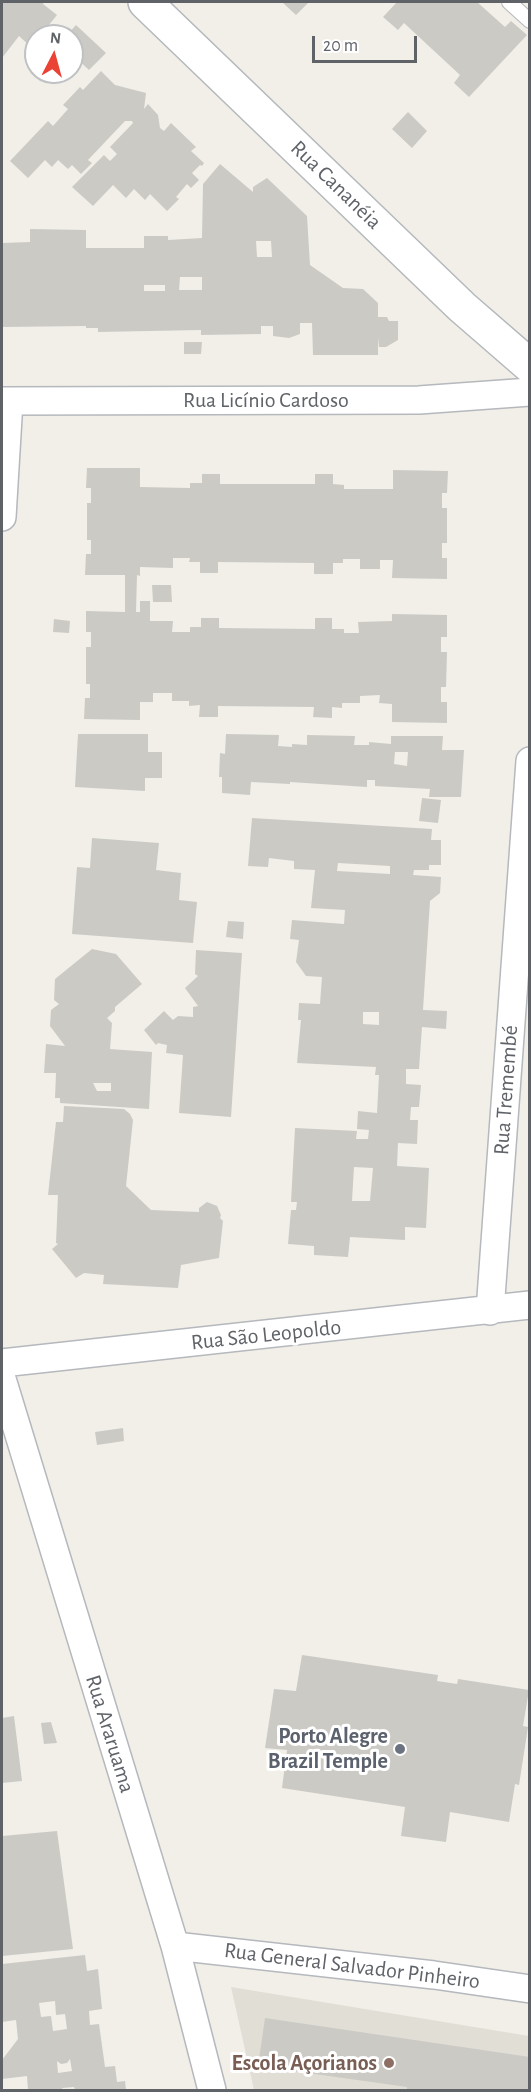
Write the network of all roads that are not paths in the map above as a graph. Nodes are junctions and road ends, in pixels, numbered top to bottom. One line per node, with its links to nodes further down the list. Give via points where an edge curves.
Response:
1 (145, 2): 4 (street, Rua Cananéia, via 462,307)
2 (509, 2): 3 (lane)
3 (530, 21)
4 (530, 366)
5 (530, 392): 6 (street, Rua Licínio Cardoso, via 419,400)
6 (5, 401): 7 (street)
7 (2, 517)
8 (530, 761): 10 (street, Rua Tremembé)
9 (530, 1305): 10 (street, Rua São Leopoldo)
10 (490, 1311): 11 (street, Rua São Leopoldo)
11 (2, 1363)
12 (2, 1379): 13 (street, Rua Araruama)
13 (175, 1946): 14 (street, Rua General Salvador Pinheiro, via 434,1974); 15 (street, Rua Araruama)
14 (530, 1989)
15 (212, 2091)

